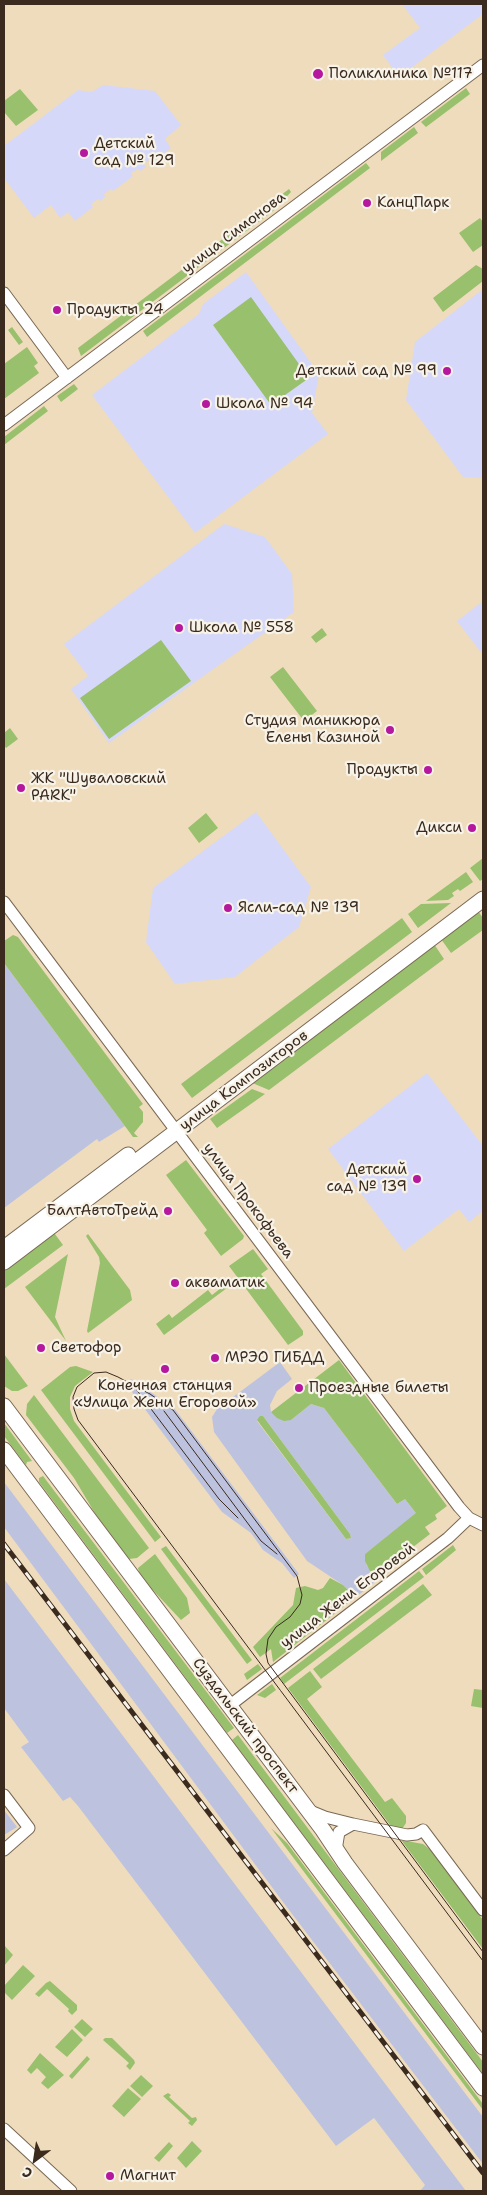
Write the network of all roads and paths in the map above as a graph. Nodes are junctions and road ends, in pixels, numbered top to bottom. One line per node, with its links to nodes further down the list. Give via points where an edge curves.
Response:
1 (483, 65): 3 (street, улица Симонова)
2 (4, 293): 3 (street)
3 (67, 378): 4 (street, улица Симонова)
4 (4, 425)
5 (483, 889): 8 (main road, улица Композиторов)
6 (483, 899): 8 (main road, улица Композиторов)
7 (4, 902): 8 (street, улица Прокофьева)
8 (174, 1127): 9 (main road, улица Композиторов); 10 (main road, улица Композиторов); 15 (street, улица Прокофьева)
9 (4, 1248)
10 (4, 1262)
11 (4, 1406): 13 (main road, Суздальский проспект)
12 (4, 1450): 14 (main road, Суздальский проспект)
13 (51, 1470): 14 (main road, via 33,1467); 17 (main road, Суздальский проспект)
14 (29, 1481): 25 (main road, Суздальский проспект)
15 (469, 1518): 16 (street); 17 (street, улица Жени Егоровой, via 448,1538)
16 (483, 1525)
17 (229, 1706): 19 (main road, Суздальский проспект)
18 (4, 1795): 21 (street, via 29,1828)
19 (308, 1810): 20 (street); 22 (main road, Суздальский проспект)
20 (353, 1824): 22 (street, via 339,1832); 23 (street, via 407,1835 423,1830)
21 (4, 1850)
22 (336, 1850): 24 (main road, Суздальский проспект)
23 (483, 1910)
24 (483, 2047)
25 (483, 2088)
26 (4, 2129): 27 (street)
27 (71, 2191)

